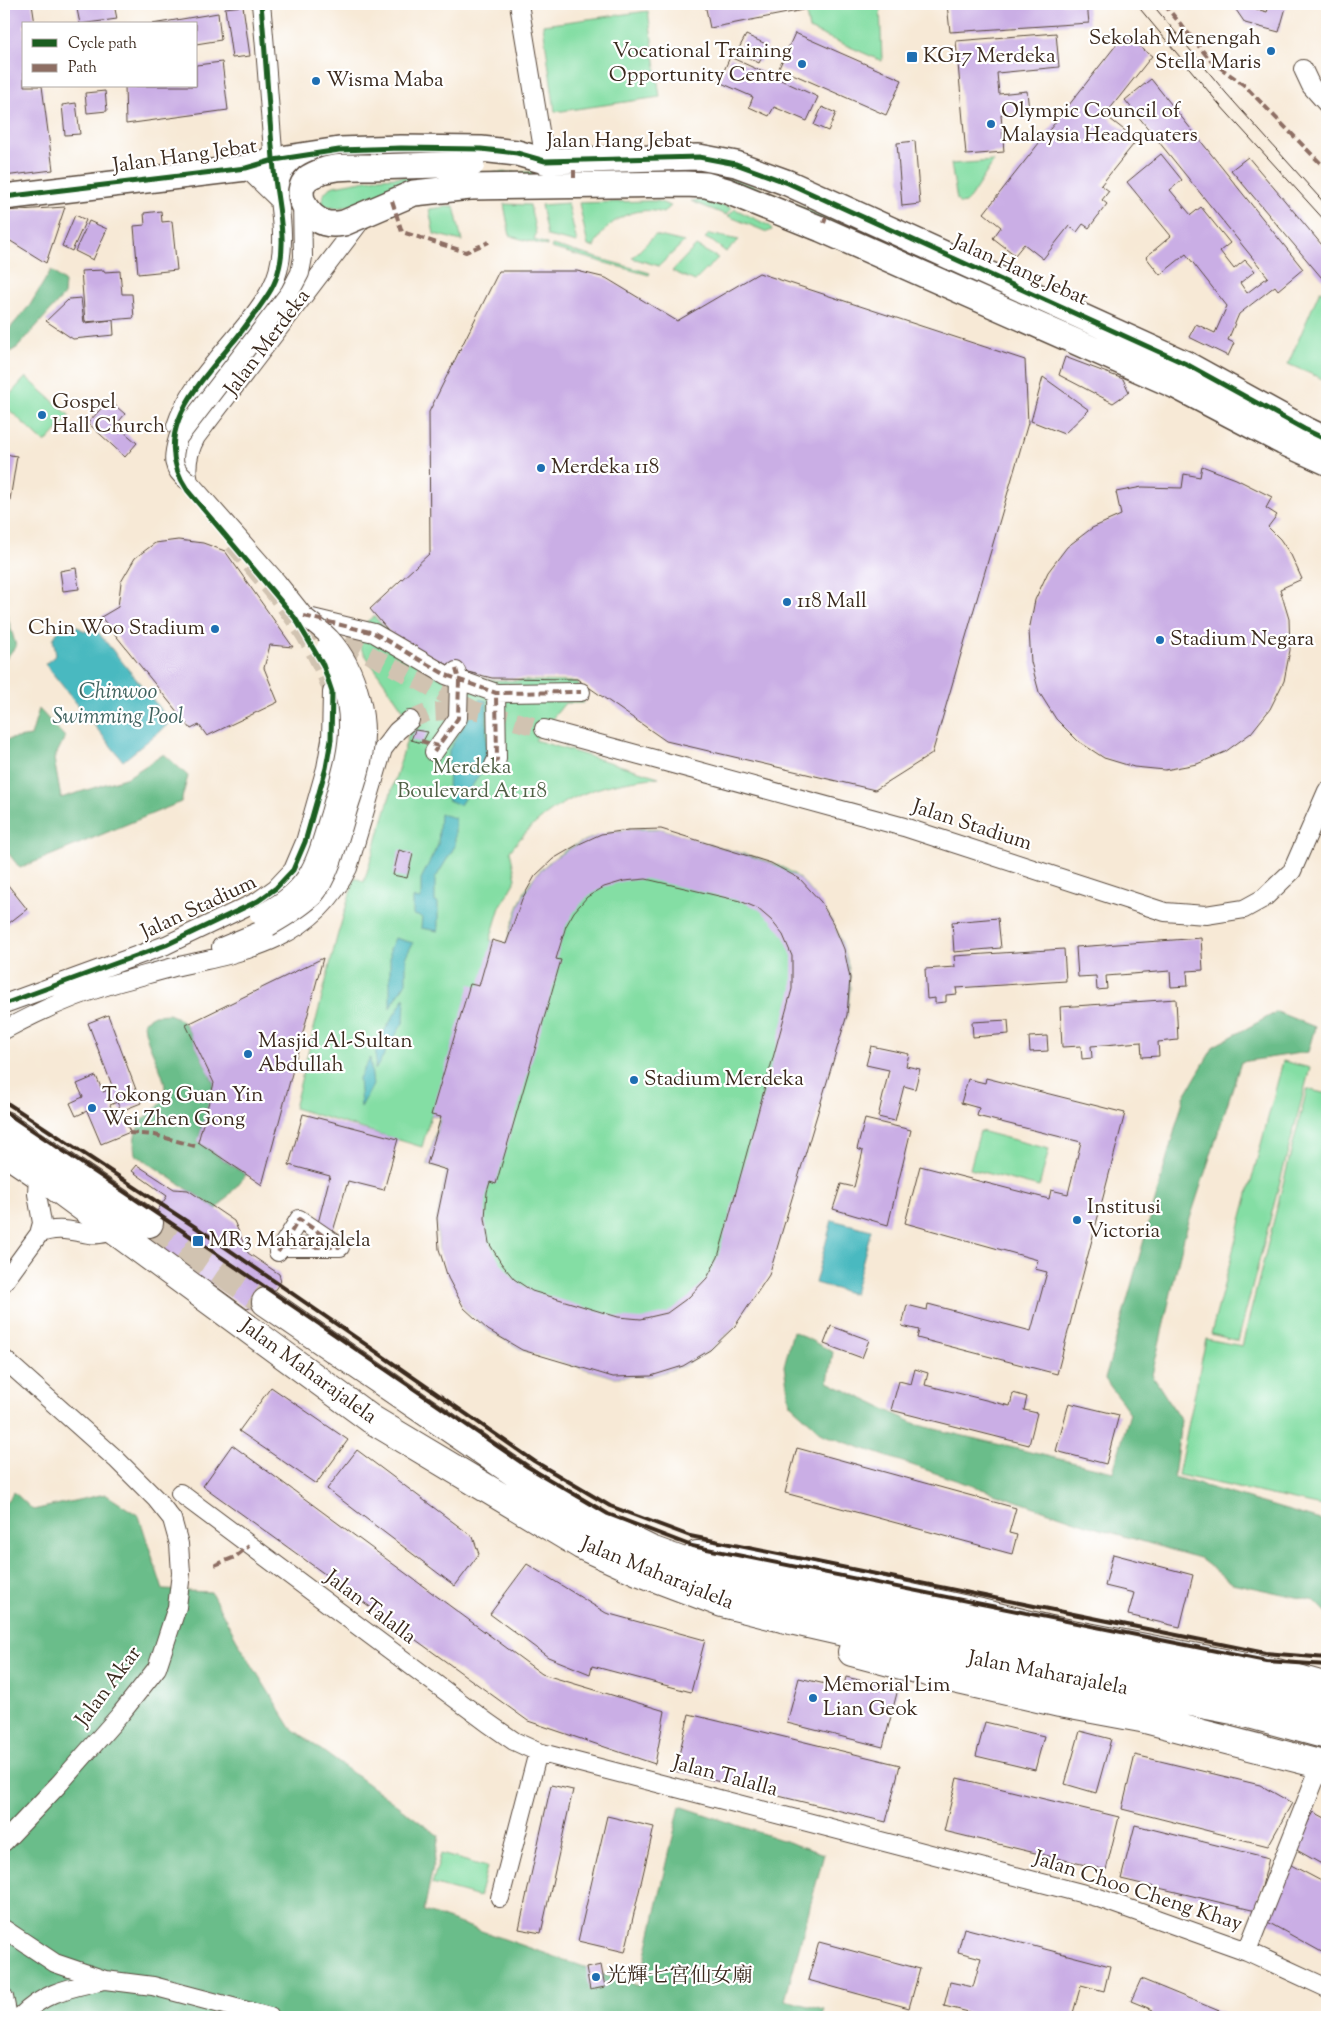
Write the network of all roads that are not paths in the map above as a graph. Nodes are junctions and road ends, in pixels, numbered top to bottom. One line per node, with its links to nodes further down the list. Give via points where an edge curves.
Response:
1 (261, 4): 6 (street)
2 (519, 4): 7 (street)
3 (1303, 69): 4 (street, via 1314,90)
4 (1327, 104)
5 (304, 155): 6 (street, Jalan Hang Jebat); 7 (street, Jalan Hang Jebat, via 339,150 457,149 517,153); 12 (street)
6 (274, 160): 8 (street, Jalan Hang Jebat); 12 (street)
7 (545, 161): 9 (street, Jalan Merdeka); 15 (street, Jalan Hang Jebat, via 699,157 736,164 788,183 1186,364)
8 (246, 168): 11 (street, Jalan Hang Jebat); 12 (street)
9 (471, 175): 10 (street, Jalan Merdeka); 12 (street, Jalan Merdeka, bridge, via 346,168 324,171 308,179); 13 (street, Jalan Merdeka, bridge, via 414,192)
10 (574, 184): 16 (street, Jalan Hang Jebat, via 686,184 727,191 830,232 1167,382)
11 (4, 197)
12 (290, 200): 13 (street, Jalan Merdeka, bridge, via 324,223 344,223); 14 (street, via 282,233 278,273 270,290 189,396); 17 (street, Jalan Merdeka, bridge, via 303,258 300,273 290,292 178,438 175,468)
13 (368, 212): 17 (street, Jalan Merdeka, bridge, via 196,437 188,455)
14 (176, 426)
15 (1327, 440)
16 (1327, 462)
17 (189, 482): 18 (street, Jalan Merdeka)
18 (304, 616): 19 (street, via 374,633 446,675); 28 (street, Jalan Merdeka, bridge, via 330,639 344,658 357,686 365,742 333,862 314,895 295,912)
19 (457, 674): 22 (street); 25 (street, via 458,718)
20 (332, 692): 29 (street, Jalan Stadium, via 331,740 326,768 305,842 293,870 258,901)
21 (581, 692): 22 (street)
22 (496, 693): 26 (street, via 502,734)
23 (410, 720): 30 (street, Jalan Stadium, via 383,749 348,868 340,884 314,915 263,945)
24 (544, 729): 27 (street, Jalan Stadium, via 904,827 1165,912 1206,915 1244,909 1264,898 1292,871)
25 (431, 746)
26 (494, 764)
27 (1327, 792)
28 (264, 921): 29 (street, Jalan Merdeka); 30 (street, Jalan Merdeka)
29 (166, 945): 31 (street, Jalan Stadium)
30 (172, 968): 32 (street, Jalan Stadium, via 73,997)
31 (4, 1006)
32 (4, 1030)
33 (4, 1125): 36 (highway)
34 (4, 1151): 35 (highway, Jalan Maharajalela)
35 (38, 1174): 37 (highway, Jalan Maharajalela); 38 (street, via 37,1194 42,1224)
36 (149, 1224)
37 (117, 1231): 38 (street, via 91,1235 63,1229); 44 (highway, Jalan Maharajalela, via 371,1419 581,1545 640,1572 722,1603)
38 (39, 1234): 39 (street)
39 (4, 1282)
40 (266, 1302): 43 (highway, Jalan Maharajalela, via 534,1486 595,1523)
41 (5, 1362): 52 (street, Jalan Akar, via 116,1459 172,1519 179,1544 181,1573 177,1607 157,1668 119,1716)
42 (180, 1493): 50 (street, Jalan Talalla, via 488,1723 514,1741)
43 (651, 1550): 45 (highway, via 728,1559 1051,1630); 48 (highway, Jalan Maharajalela, via 755,1588 882,1618)
44 (782, 1618): 49 (highway, Jalan Maharajalela, via 928,1651 1238,1711); 51 (highway, via 818,1643 950,1678 1141,1718)
45 (1277, 1673): 46 (highway); 47 (highway)
46 (1327, 1675)
47 (1327, 1687)
48 (1327, 1709)
49 (1327, 1735)
50 (538, 1752): 53 (street, Jalan Talalla); 54 (street)
51 (1324, 1765): 56 (street)
52 (4, 1842)
53 (900, 1846): 56 (street, Jalan Choo Cheng Khay, via 1096,1897)
54 (500, 1898)
55 (4, 1929): 57 (street, via 55,1963)
56 (1247, 1952): 58 (street, Jalan Choo Cheng Khay)
57 (105, 1980): 61 (street, via 59,1990 33,2004); 62 (street, via 153,1986)
58 (1327, 1988)
59 (4, 1997): 60 (street)
60 (8, 2017)
61 (20, 2017)
62 (270, 2017)

